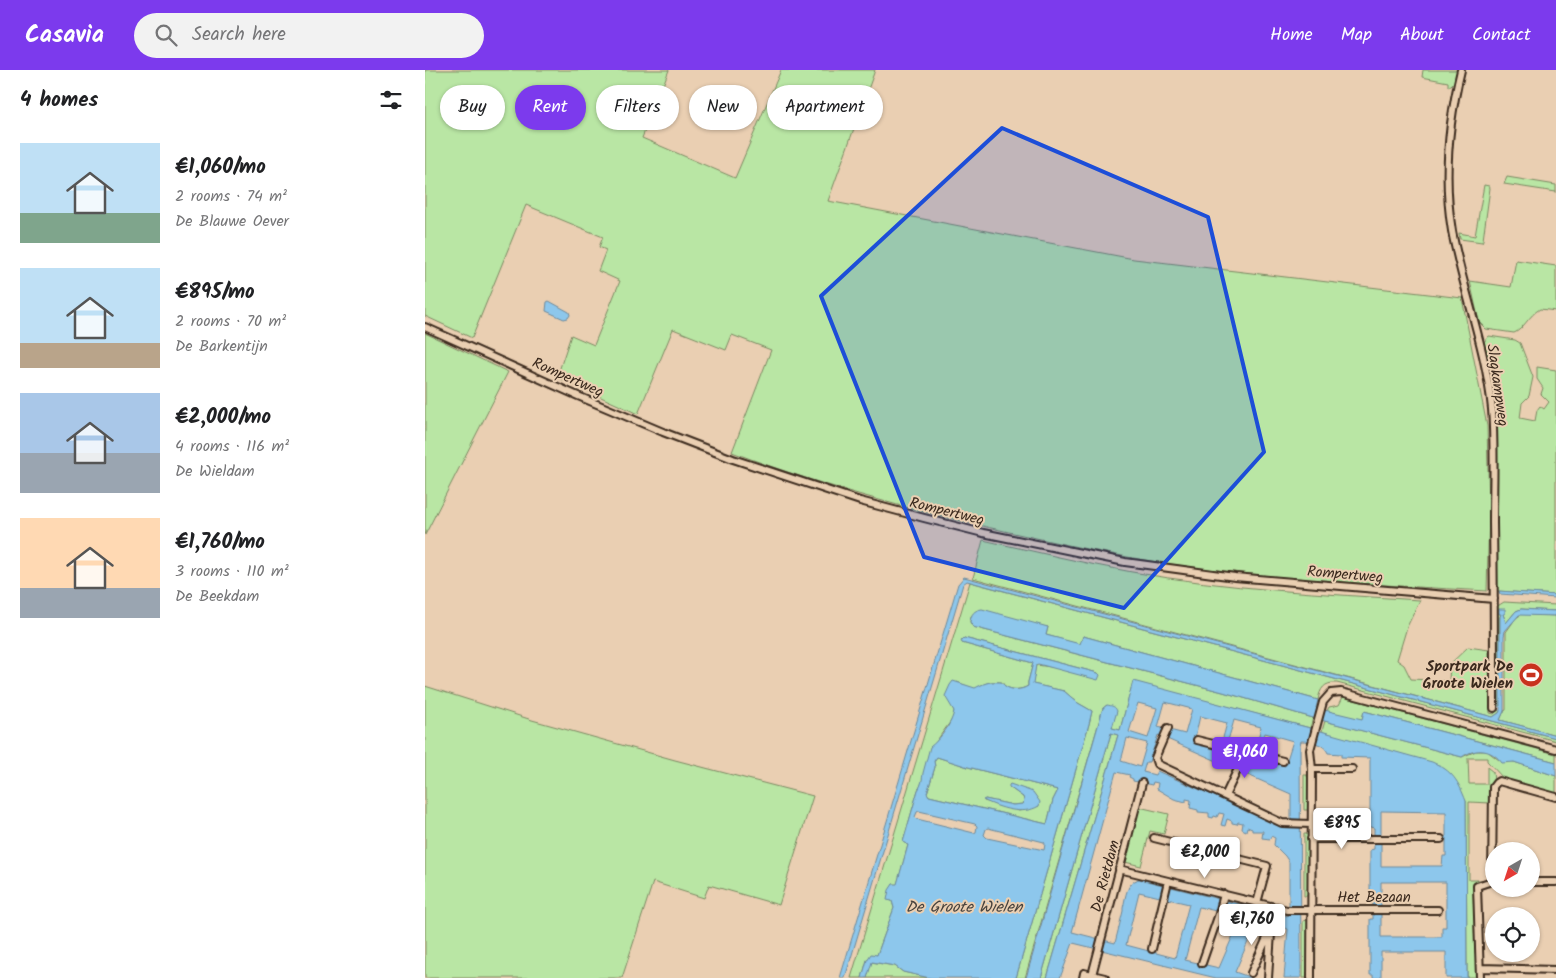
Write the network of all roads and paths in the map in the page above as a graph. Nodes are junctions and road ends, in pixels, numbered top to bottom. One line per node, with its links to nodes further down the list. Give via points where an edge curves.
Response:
1 (1461, 70): 3 (street, Slagkampweg, via 1449,130 1448,196 1453,234 1490,396)
2 (425, 327): 3 (street, Rompertweg, via 578,396 733,459 923,518 1125,562 1235,577)
3 (1494, 599): 4 (street, Slagkampweg)
4 (1494, 708)
5 (1168, 728): 13 (street, via 1153,764)
6 (1197, 740): 8 (street)
7 (1556, 749): 10 (street, via 1333,692 1323,702 1311,746)
8 (1249, 753): 9 (street); 13 (street)
9 (1283, 761)
10 (1311, 769): 11 (street); 15 (street)
11 (1352, 769)
12 (1142, 783): 20 (street, De Rietdam)
13 (1225, 796): 15 (street, via 1282,823)
14 (1556, 797): 19 (street, via 1505,782 1496,783 1493,787)
15 (1311, 824): 17 (street)
16 (1154, 838): 26 (street, via 1267,866)
17 (1311, 839): 18 (street); 28 (street)
18 (1441, 839)
19 (1493, 842)
20 (1119, 868): 21 (street); 36 (street, De Rietdam)
21 (1167, 882): 25 (street); 31 (street)
22 (1540, 882): 23 (street)
23 (1556, 882)
24 (1485, 884): 33 (street, via 1477,886)
25 (1223, 896): 26 (street); 32 (street)
26 (1257, 902): 27 (street)
27 (1276, 909): 28 (street, Het Bezaan); 30 (street)
28 (1307, 909): 29 (street, Het Bezaan); 40 (street)
29 (1438, 910)
30 (1272, 927): 35 (street); 39 (street)
31 (1152, 949)
32 (1203, 963)
33 (1480, 968): 34 (street); 41 (street)
34 (1556, 970)
35 (1251, 973)
36 (1093, 975): 37 (street, via 1084,973); 38 (street)
37 (1083, 978)
38 (1105, 978)
39 (1268, 978)
40 (1311, 978)
41 (1480, 978)

